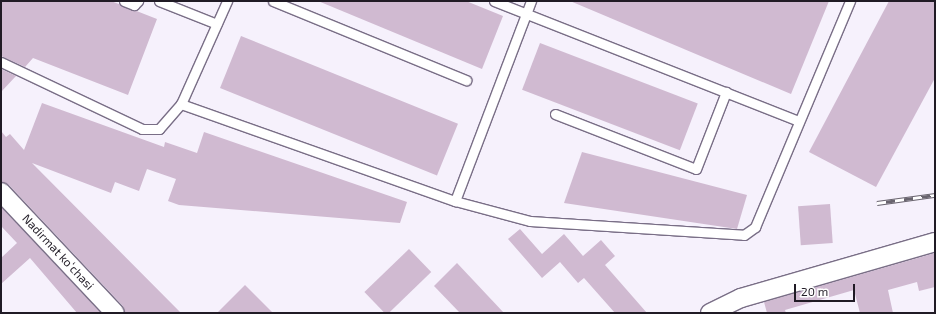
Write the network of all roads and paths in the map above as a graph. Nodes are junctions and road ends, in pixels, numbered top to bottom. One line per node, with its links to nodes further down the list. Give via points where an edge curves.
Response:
1 (124, 1): 2 (lane, via 134,5)
2 (138, 1)
3 (159, 1): 10 (lane)
4 (227, 1): 10 (lane)
5 (273, 1): 12 (lane)
6 (494, 1): 9 (lane)
7 (531, 1): 9 (lane)
8 (850, 1): 16 (lane)
9 (526, 14): 13 (lane); 18 (lane)
10 (217, 24): 14 (lane)
11 (1, 62): 14 (lane, via 142,129 159,128)
12 (466, 80)
13 (726, 92): 15 (lane, via 696,169); 16 (lane)
14 (181, 104): 18 (lane)
15 (555, 114)
16 (798, 121): 18 (lane, via 755,228 744,235 530,221)
17 (1, 192): 21 (street, Nadirmat koʻchasi)
18 (455, 201)
19 (935, 242): 20 (street)
20 (743, 306): 22 (street)
21 (115, 313)
22 (710, 313)

